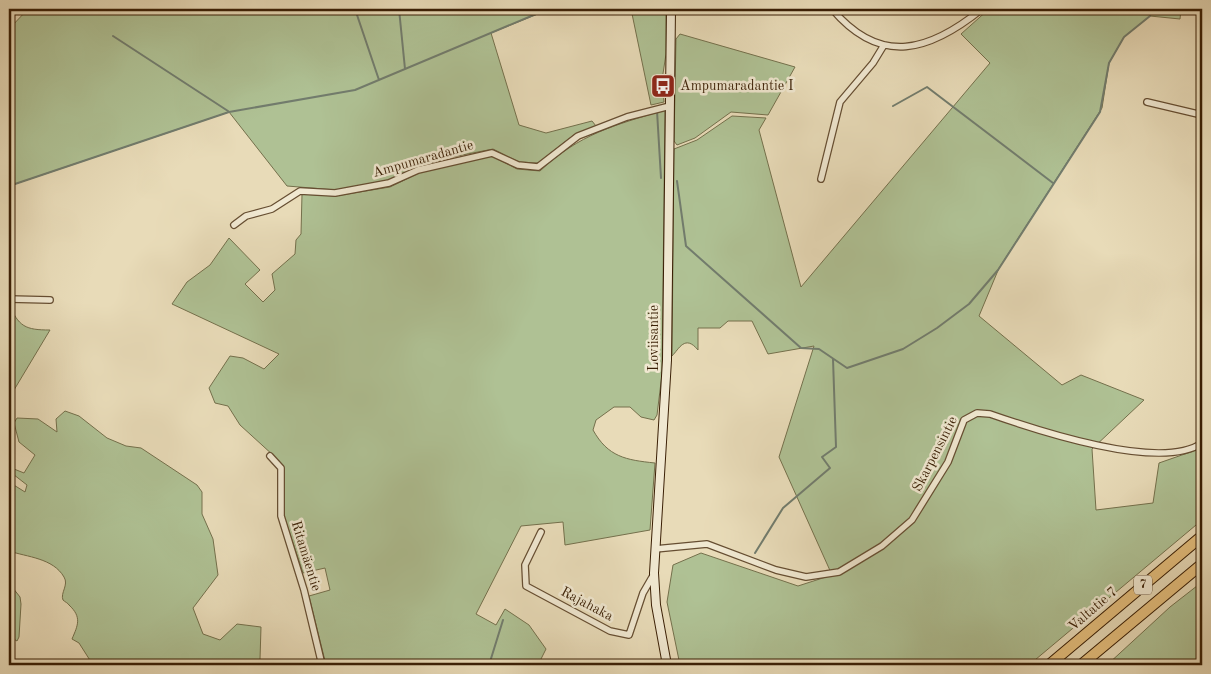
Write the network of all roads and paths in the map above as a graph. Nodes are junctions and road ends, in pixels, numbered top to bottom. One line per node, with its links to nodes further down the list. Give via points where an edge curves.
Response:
1 (671, 9): 6 (main road, Loviisantie)
2 (832, 9): 4 (street, via 848,25)
3 (982, 9): 4 (street, via 939,39 916,45)
4 (884, 45): 8 (street, via 840,102)
5 (1147, 102): 7 (street)
6 (670, 106): 9 (street, Ampumaradantie, via 627,117 578,136 538,167 518,165 492,153 418,170 389,183 335,193 300,191 272,209 246,216); 16 (main road, Loviisantie, via 666,387)
7 (1202, 115)
8 (821, 179)
9 (234, 225)
10 (9, 299): 11 (street)
11 (50, 300)
12 (1202, 444): 16 (street, Skarpensintie, via 1185,451 1142,453 1073,439 977,413 968,416 961,424 948,462 912,520 882,546 840,572 806,577 776,570 707,544)
13 (270, 456): 19 (street, Ritamäentie, via 281,468 281,516 304,590)
14 (541, 532): 18 (street, Rajahaka, via 525,565 526,586 610,631 629,635 643,593)
15 (1202, 536): 21 (highway, Valtatie 7 / 7)
16 (655, 549): 18 (main road, Loviisantie)
17 (1202, 564): 22 (highway, 7)
18 (654, 574): 20 (main road, Loviisantie)
19 (322, 665)
20 (667, 665)
21 (1049, 665)
22 (1081, 665)

